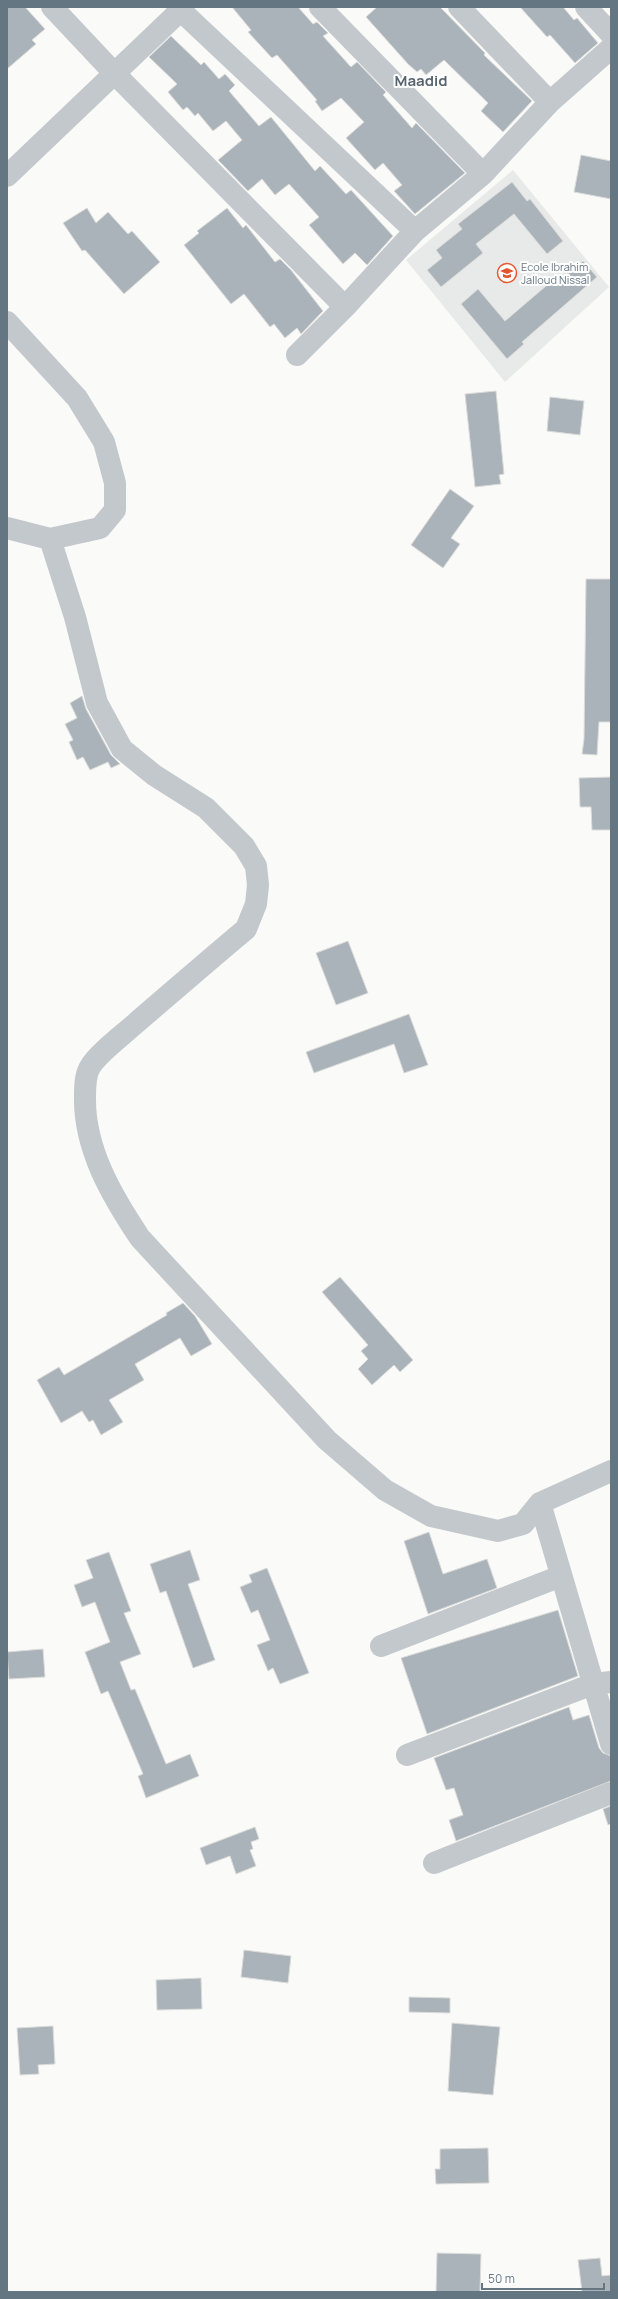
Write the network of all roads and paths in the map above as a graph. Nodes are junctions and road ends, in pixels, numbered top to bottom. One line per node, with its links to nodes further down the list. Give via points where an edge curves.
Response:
1 (52, 7): 8 (street)
2 (320, 7): 10 (street)
3 (459, 7): 9 (street)
4 (586, 7): 6 (street)
5 (181, 8): 8 (street); 12 (street)
6 (611, 34)
7 (611, 48): 9 (street)
8 (115, 74): 11 (street); 13 (street)
9 (550, 102): 10 (street)
10 (483, 174): 12 (street)
11 (7, 176)
12 (415, 231): 13 (street)
13 (345, 307): 15 (street)
14 (7, 322): 17 (street, via 77,398 104,442 115,483 115,510 100,528)
15 (297, 356)
16 (7, 528): 17 (street)
17 (50, 539): 19 (street, via 75,618 97,703 122,748 154,776 206,808 223,824 248,852 256,866 258,885 256,904 246,929 112,1043 90,1067 85,1088 88,1133 109,1187 140,1238 160,1260 327,1440 386,1490 431,1516 498,1531 523,1524)
18 (611, 1470): 19 (street)
19 (540, 1503): 20 (street)
20 (561, 1576): 21 (street); 22 (street)
21 (381, 1646)
22 (602, 1683): 23 (street); 24 (street)
23 (611, 1744)
24 (407, 1755)
25 (611, 1793): 26 (street)
26 (434, 1863)

